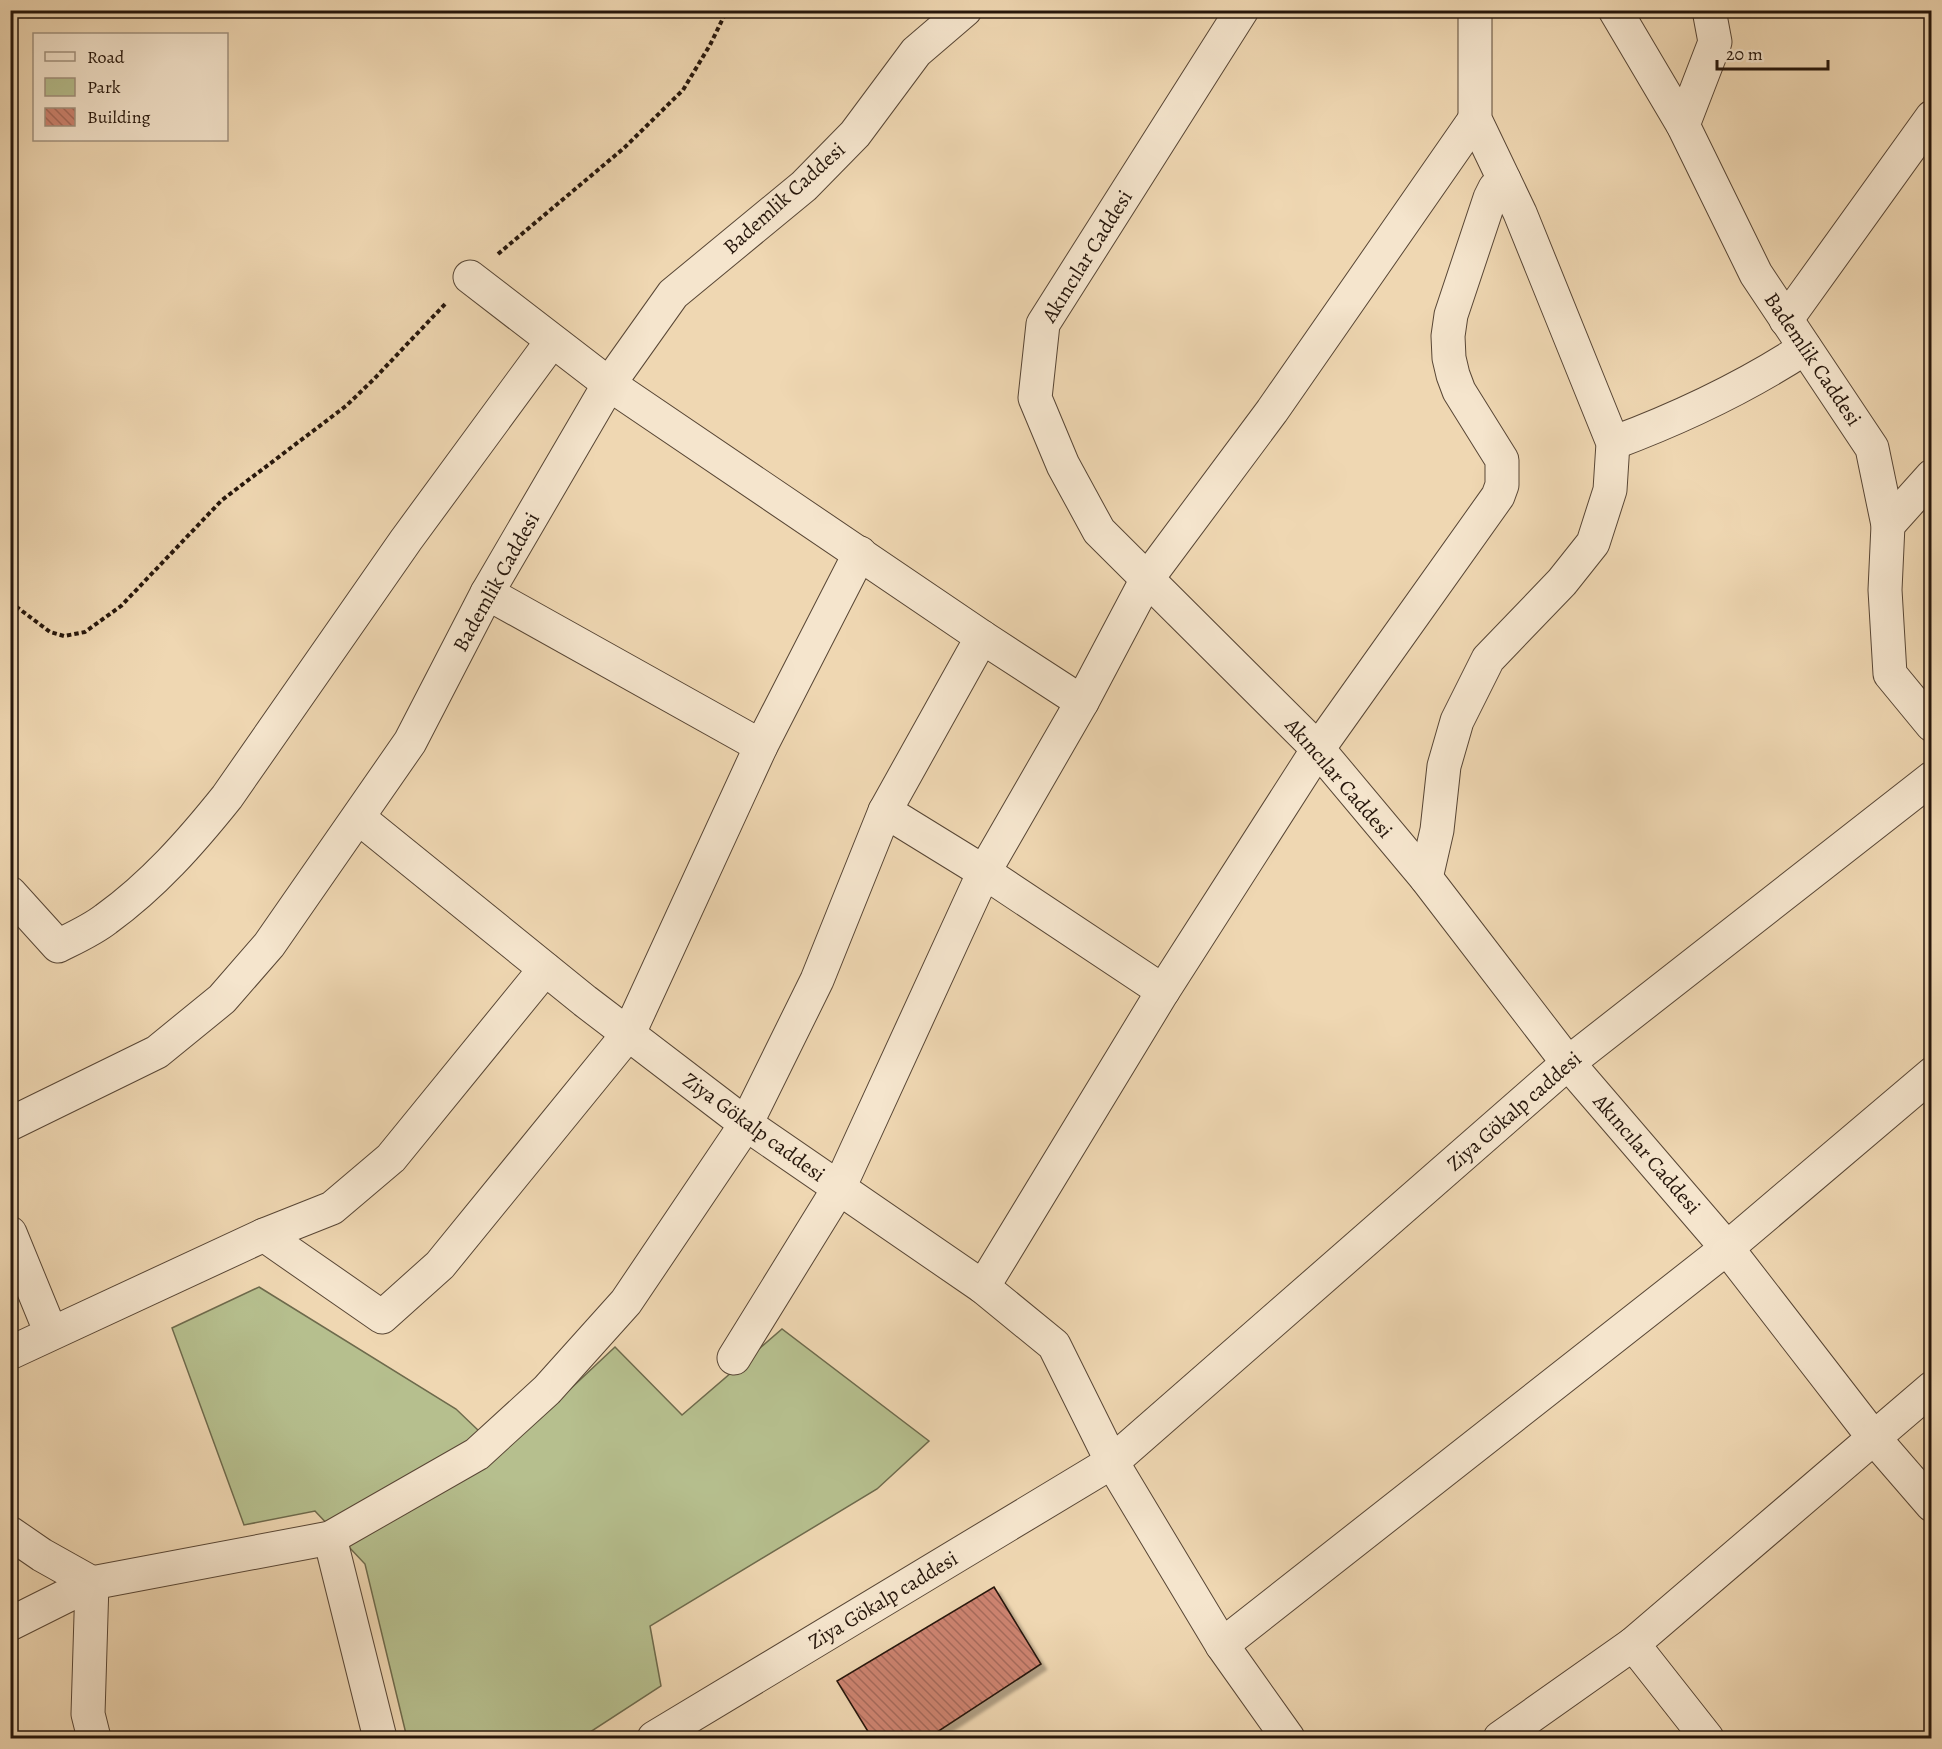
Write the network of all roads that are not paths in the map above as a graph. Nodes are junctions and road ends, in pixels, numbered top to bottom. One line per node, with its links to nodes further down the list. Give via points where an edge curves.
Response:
1 (965, 10): 14 (street, Bademlik Caddesi, via 916,52 855,134 804,186 673,294)
2 (1242, 10): 19 (street, Akıncılar Caddesi, via 1043,324 1035,398 1099,531)
3 (1475, 10): 7 (street)
4 (1615, 10): 8 (street, Bademlik Caddesi)
5 (1709, 10): 8 (street, via 1714,42)
6 (1932, 117): 11 (street)
7 (1475, 119): 9 (street); 19 (street, via 1272,411)
8 (1683, 125): 11 (street, Bademlik Caddesi, via 1756,274)
9 (1504, 180): 15 (street); 25 (street, via 1490,198 1451,315 1448,336 1452,375 1502,460 1502,485 1493,505)
10 (470, 278): 12 (street)
11 (1786, 320): 13 (street, Bademlik Caddesi)
12 (552, 341): 14 (street); 31 (street, via 406,540 227,797 167,866 105,920 58,946)
13 (1805, 348): 15 (street, via 1702,407); 17 (street, Bademlik Caddesi, via 1872,448)
14 (609, 384): 18 (street); 20 (street, Bademlik Caddesi)
15 (1612, 443): 30 (street, via 1610,490 1593,543 1562,582 1488,659 1458,721 1443,766 1437,830)
16 (1932, 476): 17 (street)
17 (1888, 525): 23 (street, Bademlik Caddesi, via 1885,590 1890,674)
18 (860, 554): 21 (street); 24 (street)
19 (1147, 579): 22 (street); 25 (street, Akıncılar Caddesi)
20 (487, 593): 24 (street); 28 (street, Bademlik Caddesi, via 410,742)
21 (982, 637): 22 (street); 27 (street)
22 (1082, 702): 29 (street)
23 (1932, 725)
24 (761, 746): 34 (street)
25 (1318, 748): 30 (street, Akıncılar Caddesi); 33 (street)
26 (1932, 778): 35 (street, Ziya Gökalp caddesi)
27 (885, 811): 29 (street); 38 (street, via 817,980)
28 (359, 818): 32 (street, Ziya Gökalp caddesi); 37 (street, Bademlik Caddesi, via 269,945 222,999 157,1052)
29 (984, 872): 33 (street); 39 (street)
30 (1426, 878): 35 (street, Akıncılar Caddesi)
31 (10, 893)
32 (545, 969): 34 (street, Ziya Gökalp caddesi); 41 (street, via 391,1158 332,1208)
33 (1163, 991): 43 (street)
34 (629, 1033): 38 (street, Ziya Gökalp caddesi); 41 (street, via 440,1265 382,1317)
35 (1568, 1063): 42 (street, Akıncılar Caddesi); 49 (street, Ziya Gökalp caddesi)
36 (1932, 1074): 42 (street)
37 (10, 1124)
38 (746, 1124): 39 (street, Ziya Gökalp caddesi); 52 (street, via 626,1302 547,1390 477,1454)
39 (839, 1188): 43 (street, Ziya Gökalp caddesi); 46 (street)
40 (10, 1233): 44 (street)
41 (264, 1235): 44 (street)
42 (1727, 1248): 48 (street, Akıncılar Caddesi); 56 (street)
43 (983, 1287): 49 (street, Ziya Gökalp caddesi, via 1054,1344)
44 (51, 1333): 45 (street)
45 (10, 1353)
46 (734, 1358)
47 (1932, 1388): 48 (street)
48 (1874, 1438): 50 (street, Akıncılar Caddesi); 55 (street)
49 (1112, 1462): 56 (street, Ziya Gökalp caddesi); 57 (street, Ziya Gökalp caddesi)
50 (1932, 1505)
51 (10, 1533): 53 (street)
52 (330, 1538): 53 (street); 59 (street)
53 (92, 1583): 54 (street); 58 (street, via 88,1714)
54 (10, 1624)
55 (1633, 1644): 61 (street); 62 (street)
56 (1222, 1645): 60 (street, Ziya Gökalp caddesi)
57 (674, 1733)
58 (94, 1738)
59 (380, 1738)
60 (1288, 1738)
61 (1500, 1738)
62 (1707, 1738)

